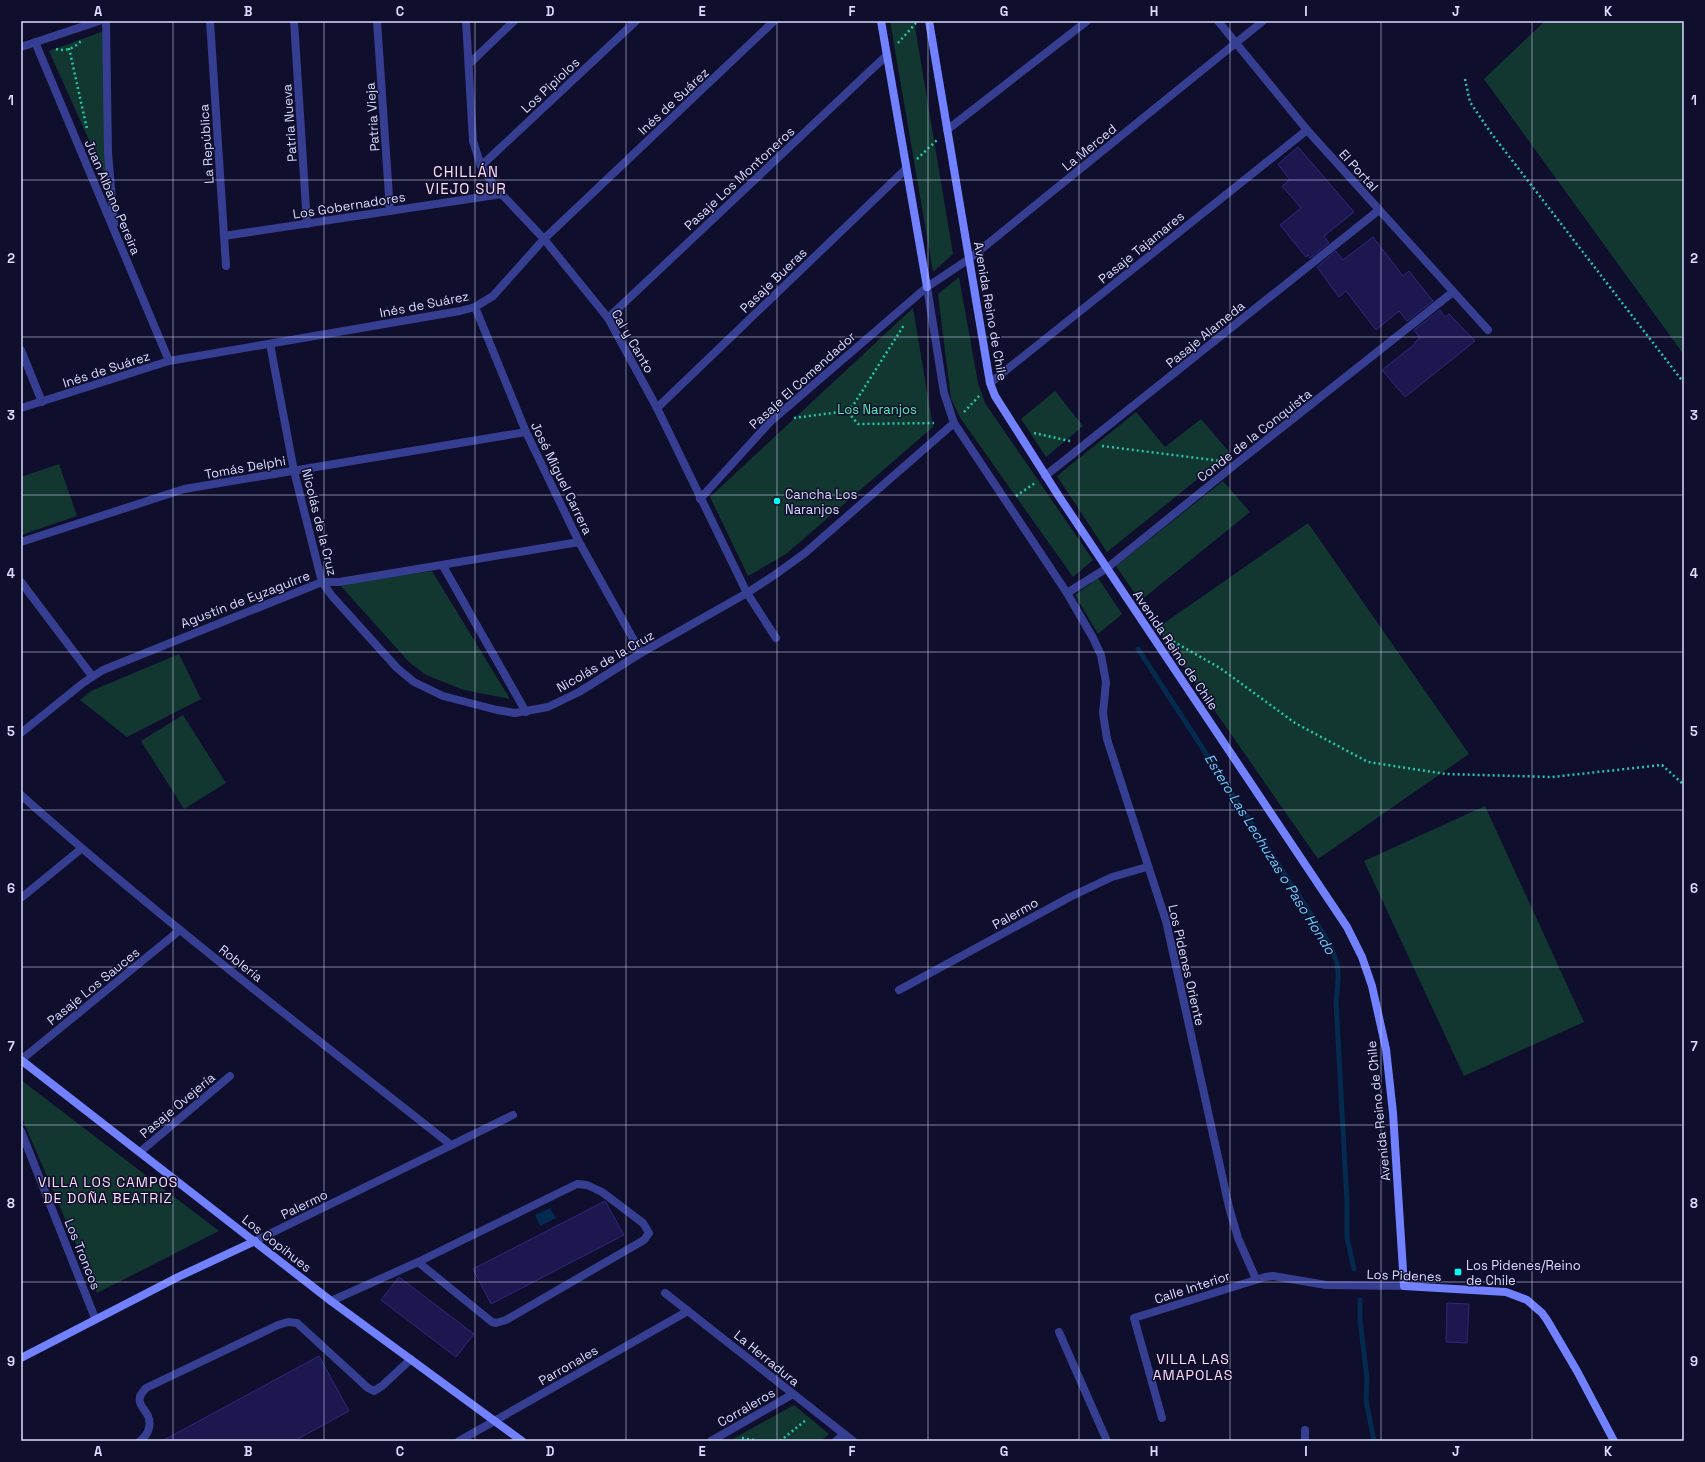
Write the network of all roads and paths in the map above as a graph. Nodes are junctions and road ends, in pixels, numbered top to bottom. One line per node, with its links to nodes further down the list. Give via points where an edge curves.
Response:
1 (98, 21): 16 (street)
2 (106, 21): 32 (street, via 108,152)
3 (210, 21): 33 (street, La República)
4 (294, 21): 31 (street, Patria Nueva)
5 (377, 21): 30 (street, Patria Vieja)
6 (466, 21): 21 (street, Cal y Canto)
7 (514, 21): 21 (street)
8 (636, 21): 26 (street, Los Pipiolos)
9 (774, 21): 34 (street, Inés de Suárez)
10 (881, 21): 20 (street)
11 (918, 21): 20 (path)
12 (929, 21): 23 (street, Avenida Reino de Chile)
13 (1087, 21): 23 (street)
14 (1218, 21): 17 (street, El Portal)
15 (1263, 21): 17 (street, La Merced)
16 (35, 42): 18 (street); 32 (street, Juan Albano Pereira)
17 (1236, 44): 24 (street, El Portal); 35 (street, La Merced)
18 (21, 47)
19 (69, 48): 25 (path)
20 (887, 55): 27 (street); 40 (street, Pasaje Los Montoneros)
21 (469, 64): 26 (street, Cal y Canto, via 474,142)
22 (1465, 79): 47 (path, via 1470,102 1491,133)
23 (947, 130): 27 (path); 35 (street, Avenida Reino de Chile)
24 (1307, 130): 29 (street, El Portal); 46 (street, Pasaje Tajamares)
25 (88, 134)
26 (481, 166): 28 (street, Cal y Canto)
27 (906, 169): 37 (street); 50 (street, Pasaje Bueras)
28 (502, 194): 30 (street, Los Gobernadores); 34 (street, Cal y Canto)
29 (1379, 210): 38 (street, El Portal); 56 (street, Pasaje Alameda)
30 (390, 211): 31 (street, Los Gobernadores)
31 (307, 224): 33 (street, Los Gobernadores)
32 (114, 231): 45 (street, Juan Albano Pereira)
33 (224, 236): 36 (street, La República)
34 (544, 239): 39 (street, Inés de Suárez, via 493,296); 40 (street, Cal y Canto)
35 (969, 259): 37 (street, La Merced); 46 (street, Avenida Reino de Chile)
36 (226, 266)
37 (927, 287): 53 (street, via 944,393); 60 (street, Pasaje El Comendador, via 770,422)
38 (1454, 292): 42 (street, El Portal); 57 (street, Conde de la Conquista)
39 (474, 307): 43 (street, Inés de Suárez); 55 (street, José Miguel Carrera)
40 (608, 318): 50 (street, Cal y Canto)
41 (907, 320): 51 (path)
42 (1488, 330)
43 (270, 344): 45 (street, Inés de Suárez); 58 (street, Nicolás de la Cruz)
44 (21, 350): 48 (street)
45 (169, 361): 48 (street, Inés de Suárez)
46 (990, 383): 53 (path); 54 (street, Avenida Reino de Chile)
47 (1684, 383)
48 (42, 402): 49 (street, Inés de Suárez)
49 (21, 408)
50 (657, 408): 60 (street, Cal y Canto)
51 (847, 411): 52 (path); 53 (path, via 858,424)
52 (793, 419)
53 (954, 423): 61 (street); 68 (street, Nicolás de la Cruz, via 804,553)
54 (1014, 429): 56 (path); 59 (street, Avenida Reino de Chile)
55 (526, 432): 58 (street, Tomás Delphi); 63 (street, José Miguel Carrera)
56 (1086, 444): 57 (path); 59 (street, Pasaje Alameda)
57 (1237, 463): 65 (street, Conde de la Conquista)
58 (294, 471): 62 (street, Tomás Delphi, via 184,489); 67 (street, Nicolás de la Cruz)
59 (1045, 476): 61 (path); 65 (street, Avenida Reino de Chile)
60 (700, 499): 68 (street, Cal y Canto)
61 (1007, 502): 69 (street)
62 (21, 542)
63 (580, 542): 64 (street, Agustín de Eyzaguirre); 72 (street, José Miguel Carrera)
64 (443, 566): 67 (street, Agustín de Eyzaguirre, via 340,582); 74 (street)
65 (1107, 568): 69 (street, Conde de la Conquista); 70 (street, Avenida Reino de Chile)
66 (21, 582): 73 (street)
67 (322, 582): 73 (street, Agustín de Eyzaguirre, via 114,664); 74 (street, Nicolás de la Cruz, via 397,668 414,682 443,696 472,704 515,713)
68 (747, 593): 71 (street, Cal y Canto); 72 (street, Nicolás de la Cruz)
69 (1067, 593): 79 (street, Los Pidenes Oriente, via 1101,655 1106,682 1103,713 1107,739)
70 (1148, 631): 76 (path, via 1174,641 1220,668 1295,724 1368,762 1446,774 1552,777 1662,766); 92 (street, Avenida Reino de Chile, via 1347,927 1362,957 1372,986 1386,1049)
71 (776, 638)
72 (642, 654): 74 (street, Nicolás de la Cruz, via 579,692 548,707)
73 (92, 676): 75 (street, Agustín de Eyzaguirre)
74 (526, 712)
75 (21, 733)
76 (1684, 785)
77 (21, 795): 78 (street, Roblería)
78 (81, 849): 80 (street); 81 (street, Roblería)
79 (1148, 867): 82 (street, Palermo, via 1112,877 1070,897); 91 (street, Los Pidenes Oriente, via 1166,921 1228,1207)
80 (21, 898)
81 (180, 930): 83 (street, Pasaje Los Sauces); 87 (street, Roblería)
82 (899, 990)
83 (21, 1060): 88 (street, Los Copihues)
84 (230, 1076): 88 (street, Pasaje Ovejería)
85 (513, 1115): 87 (street, Palermo)
86 (21, 1131): 96 (street, Los Troncos)
87 (451, 1145): 89 (street, Palermo)
88 (140, 1152): 89 (street, Los Copihues)
89 (255, 1242): 94 (street, Los Copihues); 96 (street, Palermo)
90 (418, 1262): 90 (street, via 577,1184 587,1185 602,1192 643,1223 649,1234 644,1240 506,1320 496,1323); 94 (street)
91 (1256, 1279): 92 (street, Los Pidenes, via 1273,1276 1326,1285); 102 (street, Calle Interior, via 1134,1318)
92 (1404, 1286): 115 (street, Los Pidenes, via 1506,1292 1527,1300 1547,1320)
93 (665, 1293): 95 (street, La Herradura)
94 (331, 1300): 99 (street, Los Copihues)
95 (688, 1311): 100 (street, La Herradura); 103 (street, Parronales)
96 (95, 1318): 98 (street, Palermo)
97 (1059, 1332): 113 (street)
98 (21, 1358)
99 (411, 1359): 103 (street, Los Copihues); 106 (street, via 374,1391 297,1324 288,1322 278,1325 146,1388 140,1394 140,1402 149,1417 149,1429 148,1434)
100 (793, 1394): 101 (street, La Herradura); 109 (street, Corraleros)
101 (816, 1412): 105 (street, La Herradura); 110 (path)
102 (1162, 1418)
103 (495, 1420): 107 (street, Parronales); 108 (street, Los Copihues)
104 (1305, 1430): 114 (street)
105 (844, 1434): 111 (street); 112 (street, La Herradura)
106 (140, 1441)
107 (459, 1441)
108 (522, 1441)
109 (711, 1441)
110 (780, 1441)
111 (836, 1441)
112 (853, 1441)
113 (1107, 1441)
114 (1305, 1441)
115 (1614, 1441)

